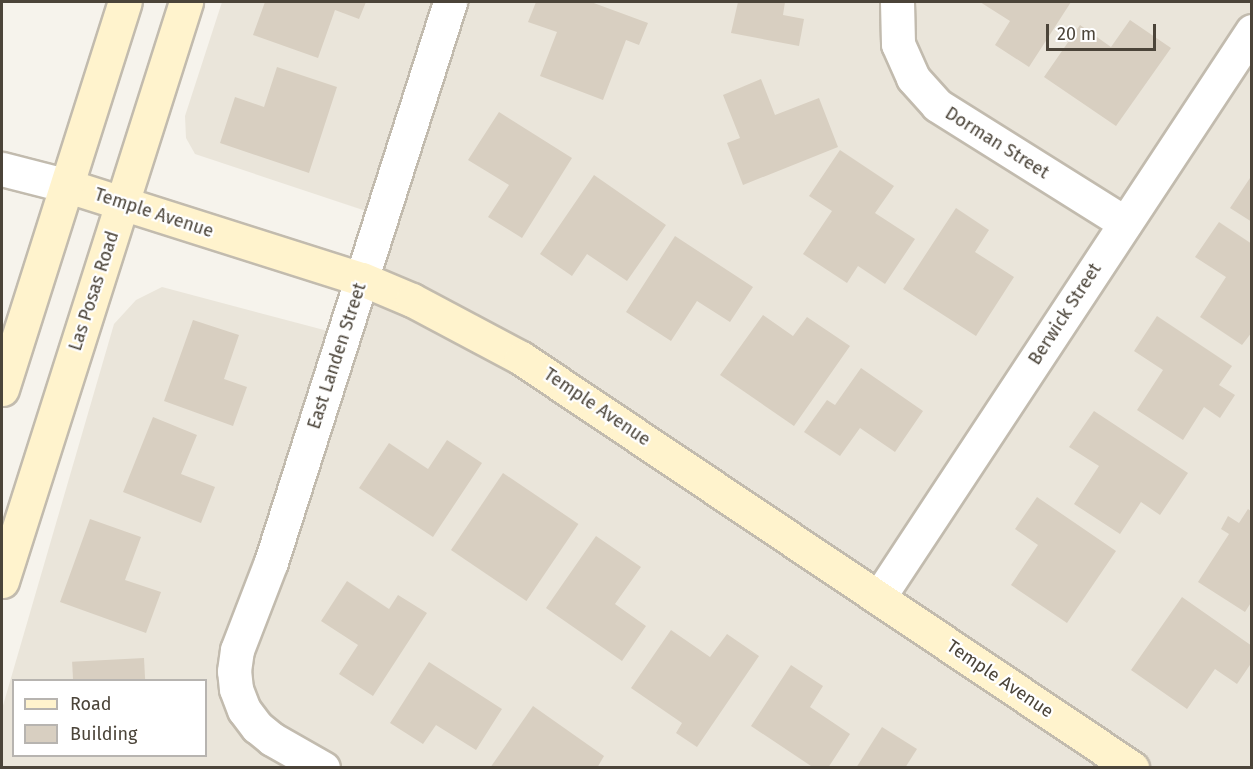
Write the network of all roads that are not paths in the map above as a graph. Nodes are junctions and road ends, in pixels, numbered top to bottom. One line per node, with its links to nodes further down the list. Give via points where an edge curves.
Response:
1 (125, 2): 7 (main road)
2 (186, 2): 8 (main road, Las Posas Road)
3 (450, 2): 10 (street, East Landen Street)
4 (897, 2): 9 (street, Dorman Street, via 898,44 913,78 937,105)
5 (1251, 31): 9 (street, Berwick Street)
6 (2, 169): 7 (street, Temple Avenue)
7 (68, 186): 8 (main road, Temple Avenue); 11 (main road)
8 (123, 203): 10 (main road, Temple Avenue); 12 (main road, Las Posas Road)
9 (1125, 223): 13 (street, Berwick Street)
10 (362, 279): 13 (main road, Temple Avenue, via 412,300 521,357); 14 (street, East Landen Street, via 271,562 237,650 234,671 244,710 257,727)
11 (2, 389)
12 (2, 581)
13 (879, 597): 15 (main road, Temple Avenue)
14 (323, 768)
15 (1132, 768)

